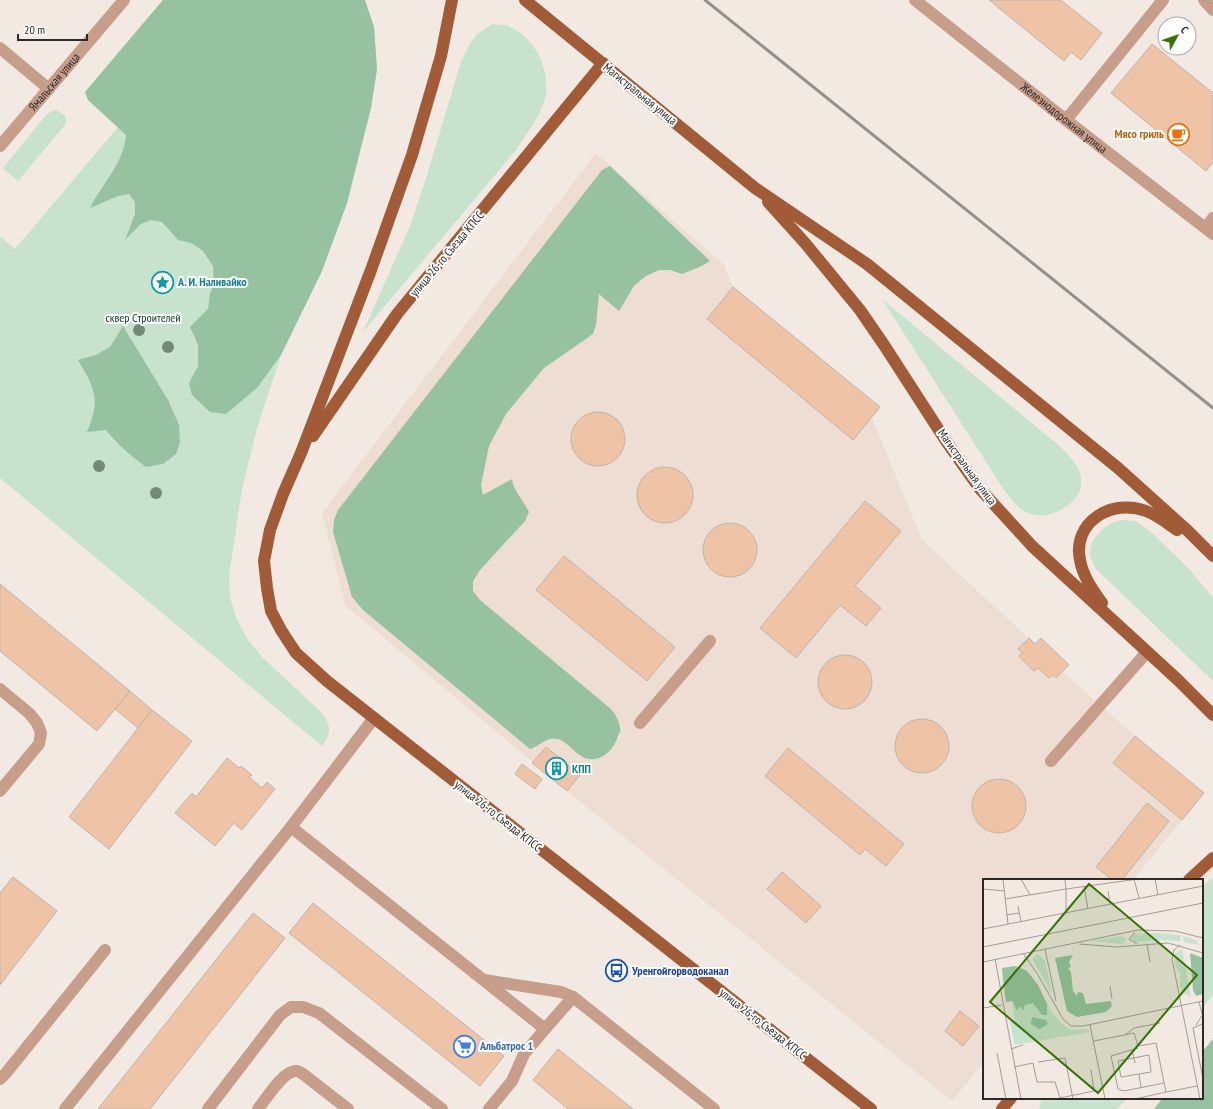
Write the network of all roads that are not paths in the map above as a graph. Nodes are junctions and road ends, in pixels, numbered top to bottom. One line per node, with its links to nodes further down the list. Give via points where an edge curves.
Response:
1 (124, 0): 10 (street, Ямальская улица)
2 (452, 0): 16 (main road, улица 26-го Съезда КПСС, via 441,56 412,155)
3 (524, 0): 9 (main road, Магистральная улица)
4 (1163, 0): 11 (street)
5 (1204, 0): 7 (street)
6 (921, 2): 11 (street, Железнодорожная улица)
7 (1213, 10)
8 (0, 48): 10 (street)
9 (603, 63): 13 (main road, Магистральная улица); 16 (main road, улица 26-го Съезда КПСС, via 397,314)
10 (48, 88): 12 (street, Ямальская улица)
11 (1066, 120): 15 (street, Железнодорожная улица)
12 (0, 146)
13 (756, 188): 17 (main road, Магистральная улица, via 867,264 1118,468); 18 (main road, Магистральная улица, via 860,310 980,489 1032,546)
14 (1213, 218): 15 (street)
15 (1209, 231)
16 (301, 453): 23 (main road, улица 26-го Съезда КПСС, via 270,530 265,553 271,611 296,653)
17 (1211, 554): 18 (main road, via 1145,511 1128,507 1113,508 1099,514 1083,532 1079,544 1080,559 1083,573)
18 (1118, 626): 20 (main road, Магистральная улица)
19 (710, 641): 24 (street)
20 (1148, 652): 22 (main road, Магистральная улица); 25 (street)
21 (0, 689): 26 (street, via 30,714 41,733 39,744)
22 (1213, 715)
23 (374, 718): 27 (street); 44 (main road, улица 26-го Съезда КПСС)
24 (640, 723)
25 (1051, 761)
26 (0, 791)
27 (291, 827): 31 (street); 37 (street)
28 (1213, 858): 29 (main road)
29 (1190, 879)
30 (105, 950): 34 (street)
31 (483, 980): 32 (street, via 561,992); 33 (street)
32 (573, 997): 33 (street); 43 (street)
33 (545, 1029): 42 (street, via 524,1054 512,1081)
34 (0, 1079)
35 (1010, 1099): 45 (main road)
36 (426, 1104): 38 (street, via 319,1013 303,1007 291,1007 280,1015); 41 (street)
37 (65, 1109)
38 (208, 1109)
39 (258, 1109): 40 (street, via 283,1077 297,1071)
40 (348, 1109)
41 (442, 1109)
42 (489, 1109)
43 (714, 1109)
44 (871, 1109)
45 (1002, 1109)

